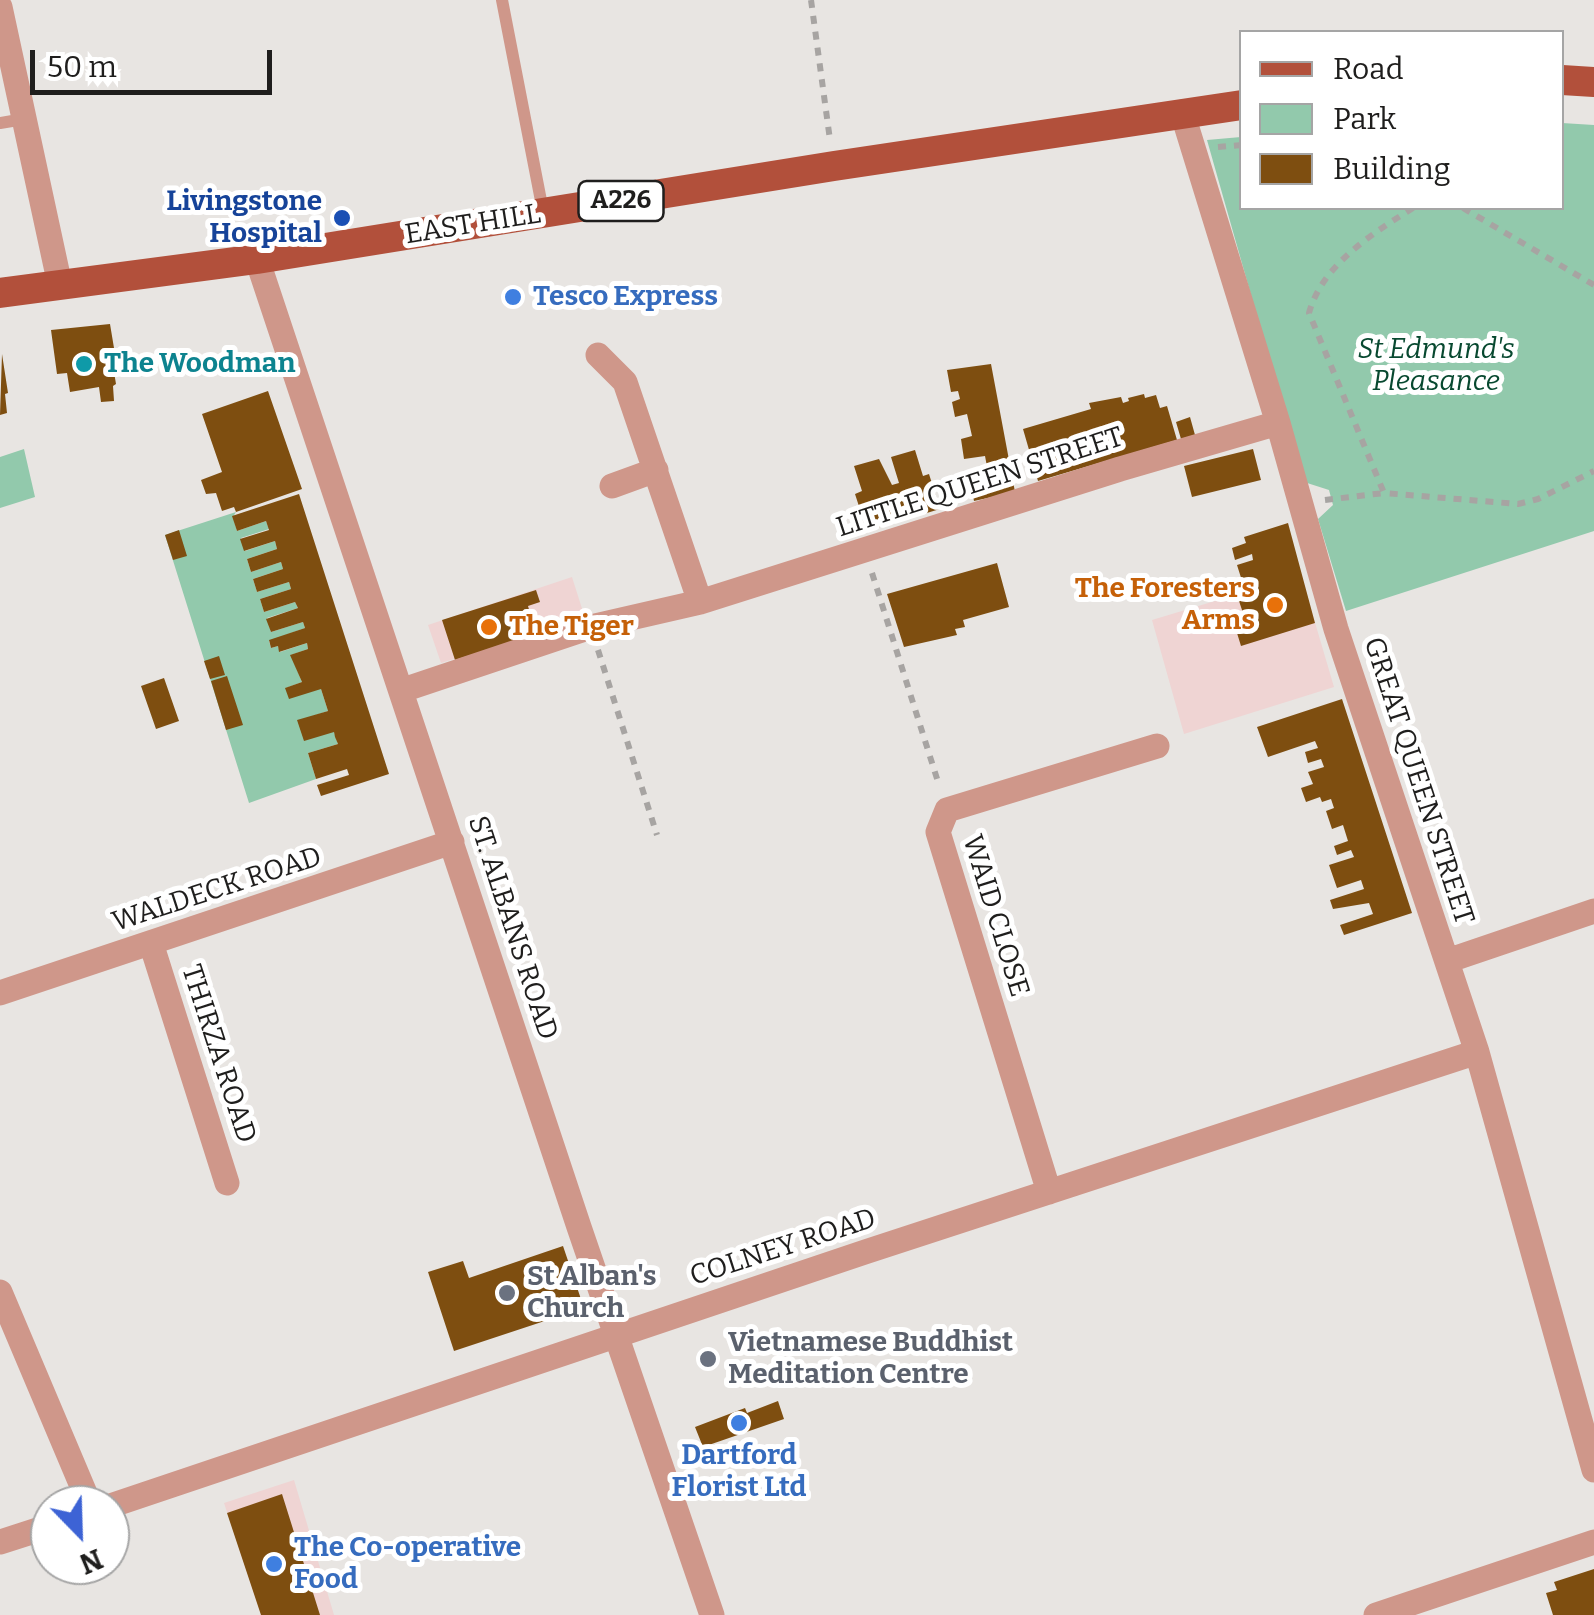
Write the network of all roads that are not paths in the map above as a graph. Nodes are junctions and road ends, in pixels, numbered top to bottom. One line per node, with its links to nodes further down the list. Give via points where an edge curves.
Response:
1 (502, 0): 8 (lane)
2 (0, 7): 7 (street)
3 (1564, 80): 4 (main road)
4 (1594, 82)
5 (1239, 105): 6 (main road, EAST HILL / A226)
6 (1182, 112): 8 (main road, EAST HILL / A226); 13 (street, GREAT QUEEN STREET)
7 (12, 121): 10 (street)
8 (544, 214): 9 (main road, EAST HILL / A226)
9 (258, 260): 10 (main road, EAST HILL / A226); 17 (street, ST. ALBANS ROAD)
10 (60, 285): 11 (main road, EAST HILL / A226)
11 (0, 293)
12 (598, 355): 14 (street, via 625,382)
13 (1278, 423): 16 (street, LITTLE QUEEN STREET); 22 (street, GREAT QUEEN STREET, via 1336,629)
14 (656, 470): 15 (street); 16 (street)
15 (612, 486)
16 (700, 602): 17 (street, LITTLE QUEEN STREET, via 591,627)
17 (403, 690): 19 (street, ST. ALBANS ROAD)
18 (1157, 746): 26 (street, WAID CLOSE, via 947,810 938,832)
19 (452, 842): 21 (street, WALDECK ROAD); 28 (street, ST. ALBANS ROAD)
20 (1594, 911): 22 (street)
21 (151, 944): 23 (street, WALDECK ROAD); 25 (street, THIRZA ROAD)
22 (1447, 961): 24 (street, GREAT QUEEN STREET)
23 (0, 993)
24 (1477, 1052): 26 (street, COLNEY ROAD); 29 (street, GREAT QUEEN STREET)
25 (227, 1183)
26 (1049, 1192): 28 (street, COLNEY ROAD)
27 (0, 1292): 30 (street)
28 (617, 1335): 31 (street, COLNEY ROAD); 35 (street, ST. ALBANS ROAD)
29 (1594, 1468)
30 (82, 1485)
31 (130, 1499)
32 (30, 1532): 33 (street)
33 (0, 1542)
34 (1594, 1542): 36 (street)
35 (712, 1615)
36 (1376, 1615)

